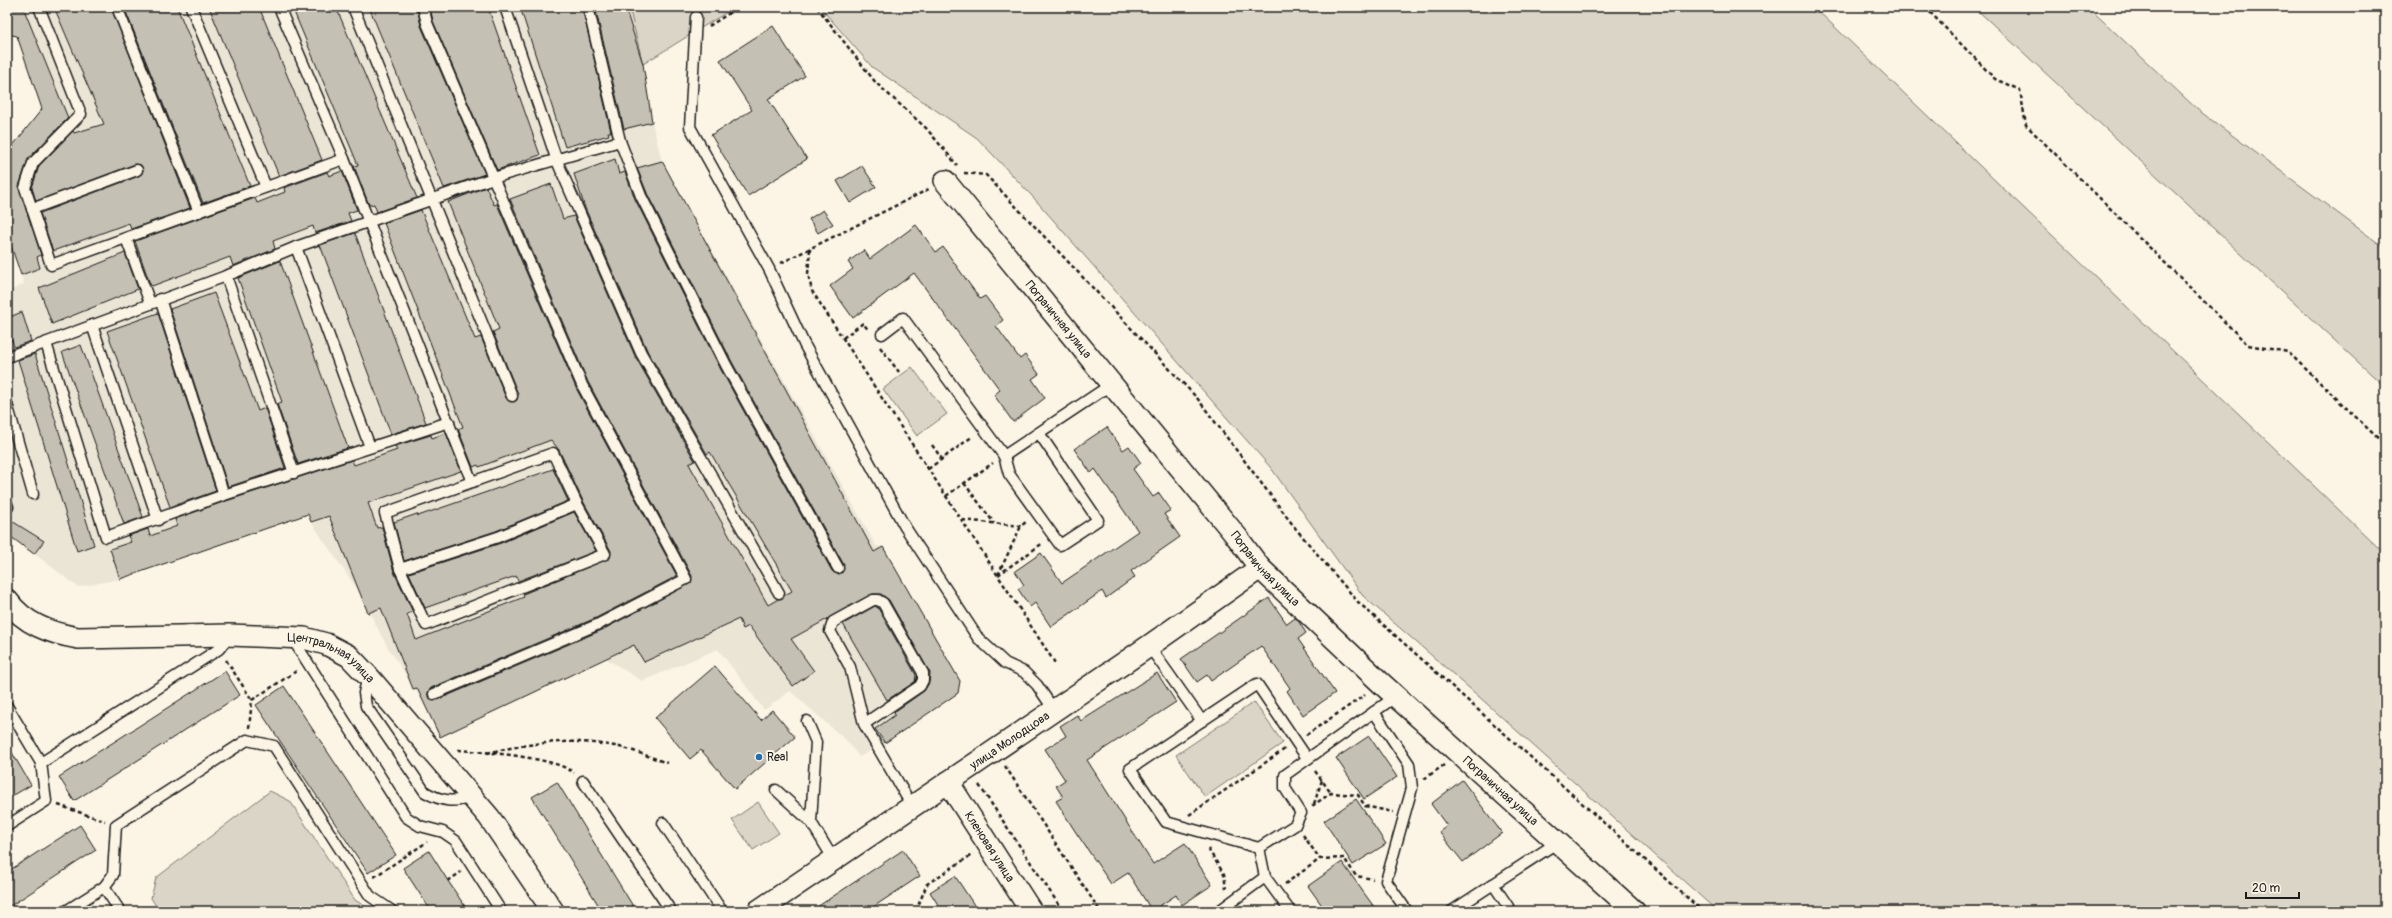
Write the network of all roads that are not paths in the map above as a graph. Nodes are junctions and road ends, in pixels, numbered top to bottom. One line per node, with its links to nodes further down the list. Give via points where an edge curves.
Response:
1 (39, 7): 18 (lane, via 81,114 33,163 25,188)
2 (116, 7): 19 (lane)
3 (192, 7): 16 (lane)
4 (279, 7): 11 (lane)
5 (353, 7): 17 (lane)
6 (423, 7): 15 (lane, via 427,23)
7 (505, 7): 12 (lane)
8 (588, 7): 10 (lane)
9 (696, 17): 55 (lane, via 690,127 769,270 804,344 905,527 978,638 1005,663 1024,672 1037,685)
10 (620, 142): 12 (lane); 44 (lane, via 641,196 726,365)
11 (344, 159): 16 (lane); 20 (lane)
12 (558, 161): 15 (lane); 46 (lane, via 641,353)
13 (137, 170): 18 (lane)
14 (954, 177): 30 (street, Пограничная улица)
15 (493, 178): 17 (lane); 53 (lane, via 582,385 686,579 599,624)
16 (266, 187): 19 (lane)
17 (432, 200): 20 (lane); 31 (lane)
18 (32, 209): 21 (lane, via 51,265)
19 (199, 212): 21 (lane)
20 (370, 222): 22 (lane); 33 (lane)
21 (126, 238): 25 (lane)
22 (296, 247): 23 (lane); 35 (lane)
23 (226, 276): 24 (lane); 37 (lane)
24 (160, 299): 25 (lane); 40 (lane)
25 (150, 303): 26 (lane)
26 (92, 325): 28 (lane); 42 (lane)
27 (882, 334): 36 (lane, via 903,318)
28 (46, 343): 29 (lane); 42 (lane, via 106,536)
29 (7, 357)
30 (1112, 384): 34 (lane); 45 (street, Пограничная улица)
31 (512, 396)
32 (7, 404): 39 (lane)
33 (449, 422): 35 (lane); 38 (lane)
34 (1039, 433): 36 (lane); 36 (lane, via 1098,520 1060,545 1009,474)
35 (370, 447): 37 (lane)
36 (1004, 456)
37 (294, 473): 40 (lane)
38 (472, 482): 41 (lane, via 553,453); 43 (lane, via 385,513)
39 (34, 494)
40 (224, 495): 42 (lane)
41 (577, 504): 43 (lane, via 498,536); 43 (lane, via 605,554 426,625)
42 (158, 520)
43 (400, 568)
44 (838, 568)
45 (1260, 568): 50 (street, улица Молодцова); 52 (street, Пограничная улица)
46 (779, 593)
47 (7, 600): 49 (street, Центральная улица, via 31,623 60,635 78,638)
48 (292, 638): 49 (street, Центральная улица); 51 (street, Центральная улица, via 326,644 349,656); 80 (lane, via 406,817 420,826 443,832 456,841)
49 (224, 642): 61 (lane)
50 (1149, 646): 55 (street, улица Молодцова); 58 (lane)
51 (368, 676): 65 (street, Центральная улица); 65 (lane, via 364,693 366,706 425,792 439,800 456,801)
52 (1388, 690): 56 (lane); 70 (street, Пограничная улица)
53 (434, 694)
54 (7, 706): 61 (lane)
55 (1054, 710): 63 (street, улица Молодцова)
56 (1374, 712): 60 (lane); 87 (lane, via 1409,764 1412,788 1386,881)
57 (807, 721): 67 (lane, via 816,742)
58 (1202, 721): 60 (lane, via 1257,684); 71 (lane, via 1130,769 1166,822)
59 (864, 724): 59 (lane, via 920,686 923,680 923,673 883,603 878,600 873,600 830,627 850,667); 66 (lane)
60 (1307, 758): 71 (lane, via 1285,775 1285,788 1301,813 1295,825)
61 (42, 763): 69 (lane, via 46,801)
62 (583, 781): 82 (lane)
63 (948, 782): 66 (street, улица Молодцова); 85 (street, Кленовая улица)
64 (776, 790): 67 (lane)
65 (472, 798): 81 (street, Центральная улица, via 489,817)
66 (912, 806): 72 (street, улица Молодцова)
67 (811, 822): 72 (lane)
68 (662, 823): 83 (lane)
69 (7, 826)
70 (1558, 842): 74 (lane); 90 (street, Пограничная улица)
71 (1259, 848): 73 (lane)
72 (834, 860): 84 (street, улица Молодцова)
73 (1265, 877): 76 (lane); 86 (lane)
74 (1493, 884): 88 (lane); 89 (lane)
75 (104, 887): 77 (lane); 78 (lane); 79 (lane, via 113,875 116,825 247,740 274,746 362,885 378,904)
76 (1221, 910)
77 (66, 911)
78 (120, 911)
79 (392, 911)
80 (501, 911)
81 (553, 911)
82 (671, 911)
83 (722, 911)
84 (758, 911)
85 (1031, 911)
86 (1290, 911)
87 (1407, 911)
88 (1452, 911)
89 (1511, 911)
90 (1634, 911)

